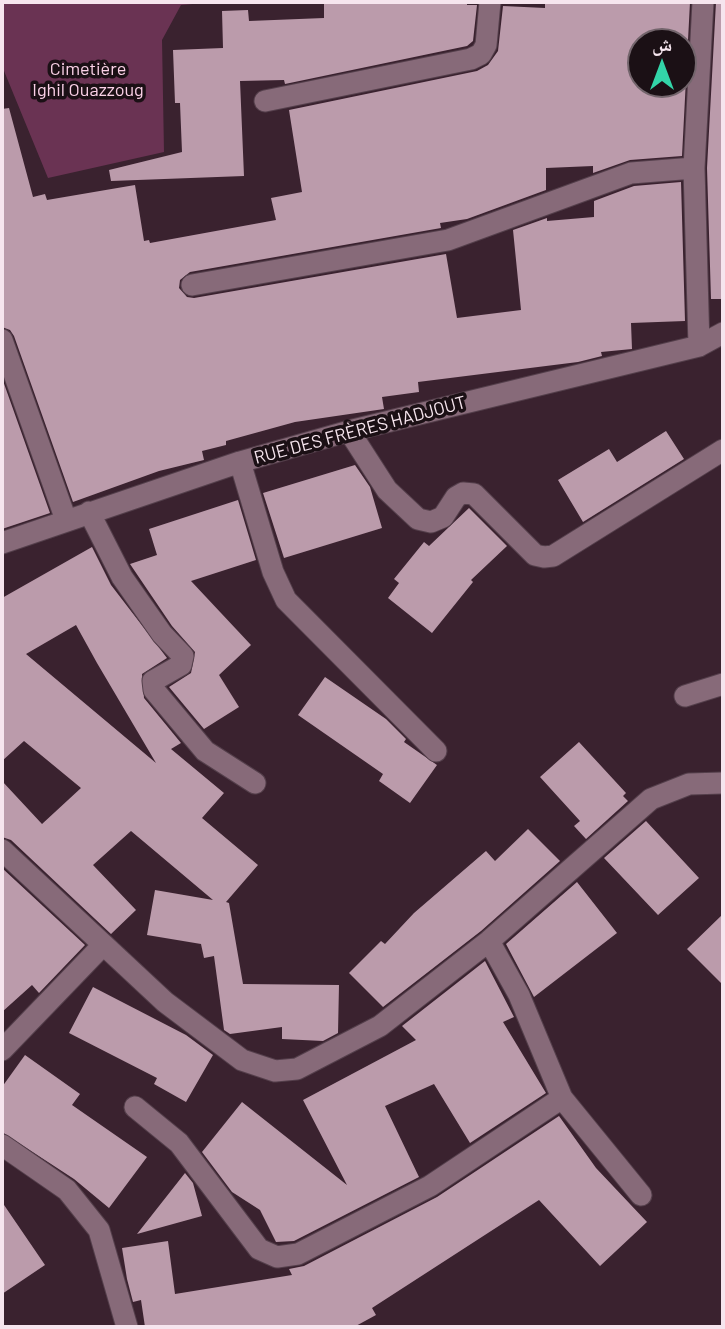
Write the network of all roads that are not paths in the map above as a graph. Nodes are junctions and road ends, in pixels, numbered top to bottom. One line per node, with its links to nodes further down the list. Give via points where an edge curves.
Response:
1 (490, 2): 3 (street, via 486,45 471,60)
2 (703, 2): 4 (street)
3 (265, 101)
4 (694, 168): 5 (street, via 631,173 448,240); 8 (street)
5 (192, 285)
6 (723, 333): 8 (street, RUE DES FRÈRES HADJOUT)
7 (2, 340): 13 (street)
8 (699, 346): 9 (street, RUE DES FRÈRES HADJOUT)
9 (349, 431): 10 (street, via 387,490 418,519 431,522 443,517 456,497 474,494 535,555 544,557 553,556); 11 (street, RUE DES FRÈRES HADJOUT)
10 (723, 450)
11 (240, 462): 12 (street, RUE DES FRÈRES HADJOUT); 17 (street, via 272,572 286,600)
12 (89, 512): 13 (street, RUE DES FRÈRES HADJOUT); 18 (street, via 122,577 183,656 181,665 153,681 153,690 205,751)
13 (66, 520): 14 (street, RUE DES FRÈRES HADJOUT)
14 (2, 543)
15 (723, 684): 16 (street)
16 (685, 696)
17 (436, 751)
18 (255, 783)
19 (723, 783): 21 (street, via 689,784 651,799)
20 (2, 849): 22 (street)
21 (489, 941): 22 (street, via 380,1026 296,1069 275,1071 231,1051 165,1002); 24 (street, via 519,995)
22 (103, 945): 23 (street)
23 (2, 1050)
24 (562, 1098): 25 (street, via 430,1186 298,1254 278,1257 259,1249 179,1143); 27 (street)
25 (135, 1107)
26 (2, 1145): 28 (street, via 67,1190 99,1230)
27 (640, 1195)
28 (127, 1327)

